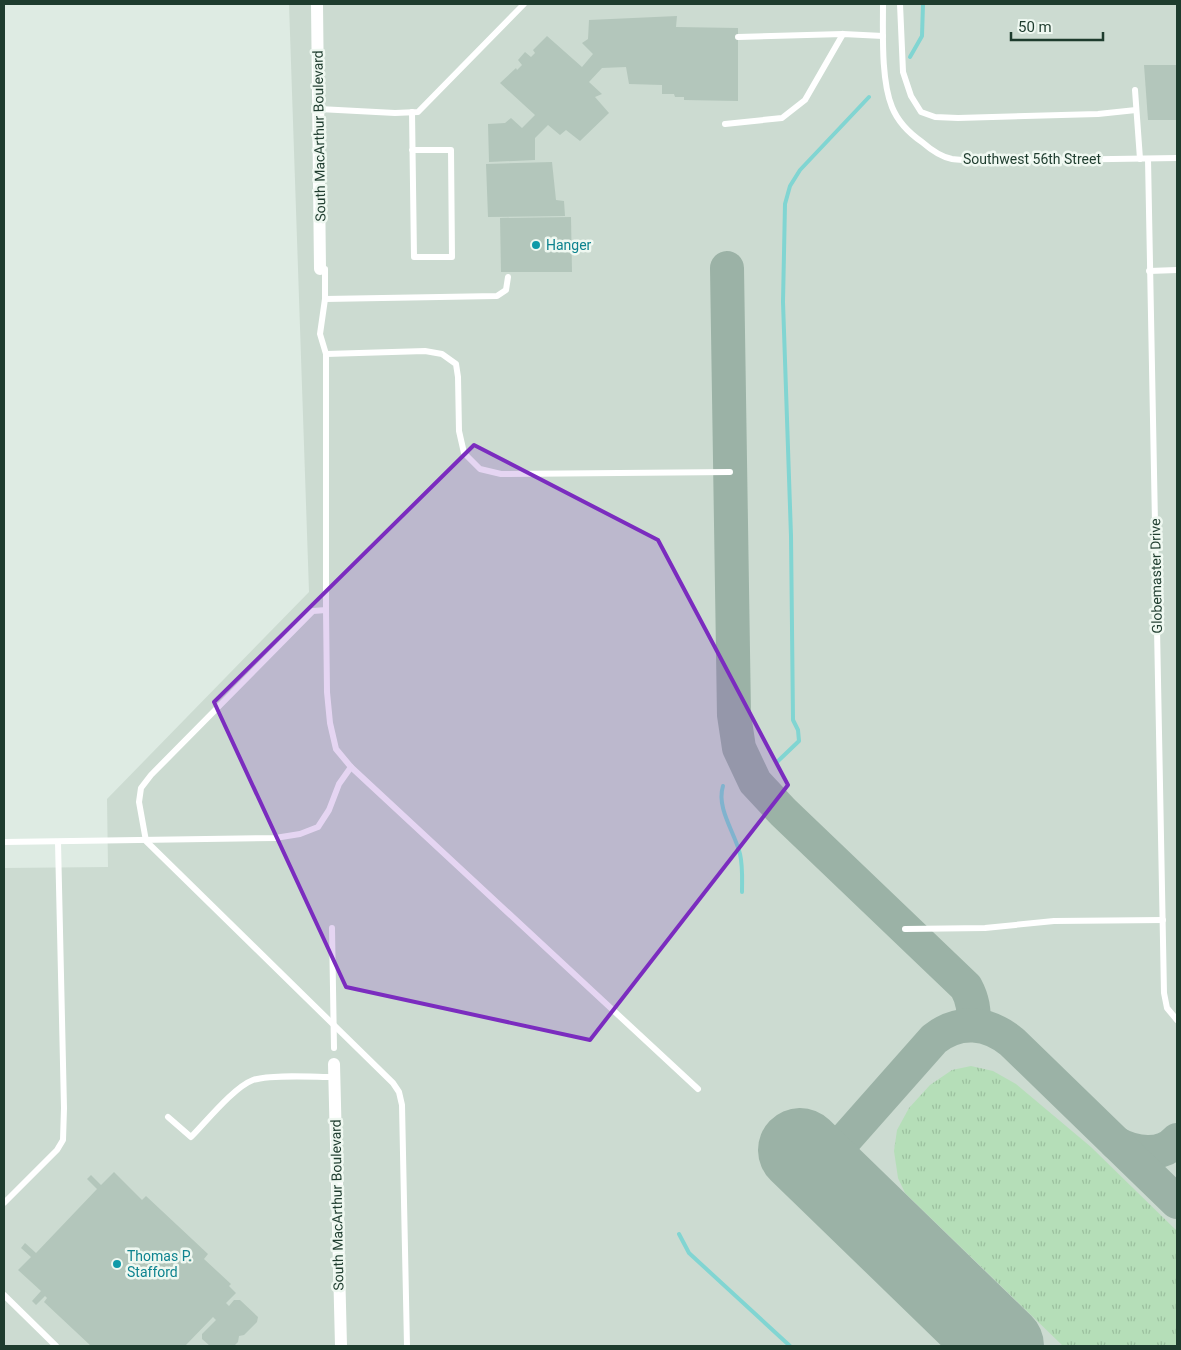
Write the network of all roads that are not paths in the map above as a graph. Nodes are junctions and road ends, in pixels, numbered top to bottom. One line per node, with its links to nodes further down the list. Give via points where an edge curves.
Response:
1 (317, 4): 9 (street, South MacArthur Boulevard)
2 (524, 4): 11 (lane, via 418,112)
3 (882, 4): 6 (lane, Southwest 56th Street)
4 (900, 4): 10 (lane, via 903,72 910,96 921,112 935,117 958,118)
5 (843, 34): 6 (lane); 7 (lane); 12 (lane, via 805,100 782,118)
6 (883, 36): 15 (lane, Southwest 56th Street, via 887,90 898,119 910,134 951,159)
7 (738, 38)
8 (1135, 90): 10 (lane)
9 (319, 109): 11 (lane); 17 (street, South MacArthur Boulevard)
10 (1136, 110): 15 (lane)
11 (412, 112): 13 (lane)
12 (725, 124)
13 (412, 150): 13 (lane, via 414,257 452,257 451,150)
14 (1177, 158): 16 (lane, Southwest 56th Street)
15 (1140, 159): 16 (lane, Southwest 56th Street)
16 (1148, 159): 19 (lane, Globemaster Drive)
17 (322, 269): 21 (lane)
18 (1177, 270): 19 (lane)
19 (1149, 271): 29 (lane, Globemaster Drive)
20 (508, 277): 21 (lane, via 506,290 497,296)
21 (325, 300): 22 (lane, via 320,334)
22 (326, 354): 23 (lane, via 425,351 442,354 456,364 464,453 480,469 500,474); 24 (lane)
23 (730, 472)
24 (326, 610): 25 (lane, via 330,722 336,749); 26 (lane, via 313,611 141,788 138,802)
25 (351, 767): 26 (lane, via 318,826 300,834 274,838); 37 (lane)
26 (146, 841): 28 (lane); 33 (lane)
27 (4, 842): 28 (lane)
28 (58, 842): 39 (lane, via 63,1140)
29 (1163, 920): 31 (lane, via 1054,921 993,927); 32 (lane, Globemaster Drive, via 1164,993 1167,1008)
30 (332, 928): 33 (lane)
31 (905, 929)
32 (1177, 1020)
33 (333, 1026): 34 (lane); 43 (lane, via 393,1082 399,1092 402,1105)
34 (334, 1048)
35 (334, 1064): 36 (street, South MacArthur Boulevard)
36 (334, 1077): 38 (lane, via 253,1080 241,1086 191,1137); 42 (street, South MacArthur Boulevard)
37 (698, 1089)
38 (168, 1117)
39 (4, 1203)
40 (4, 1295): 41 (lane)
41 (56, 1346)
42 (341, 1346)
43 (407, 1346)

